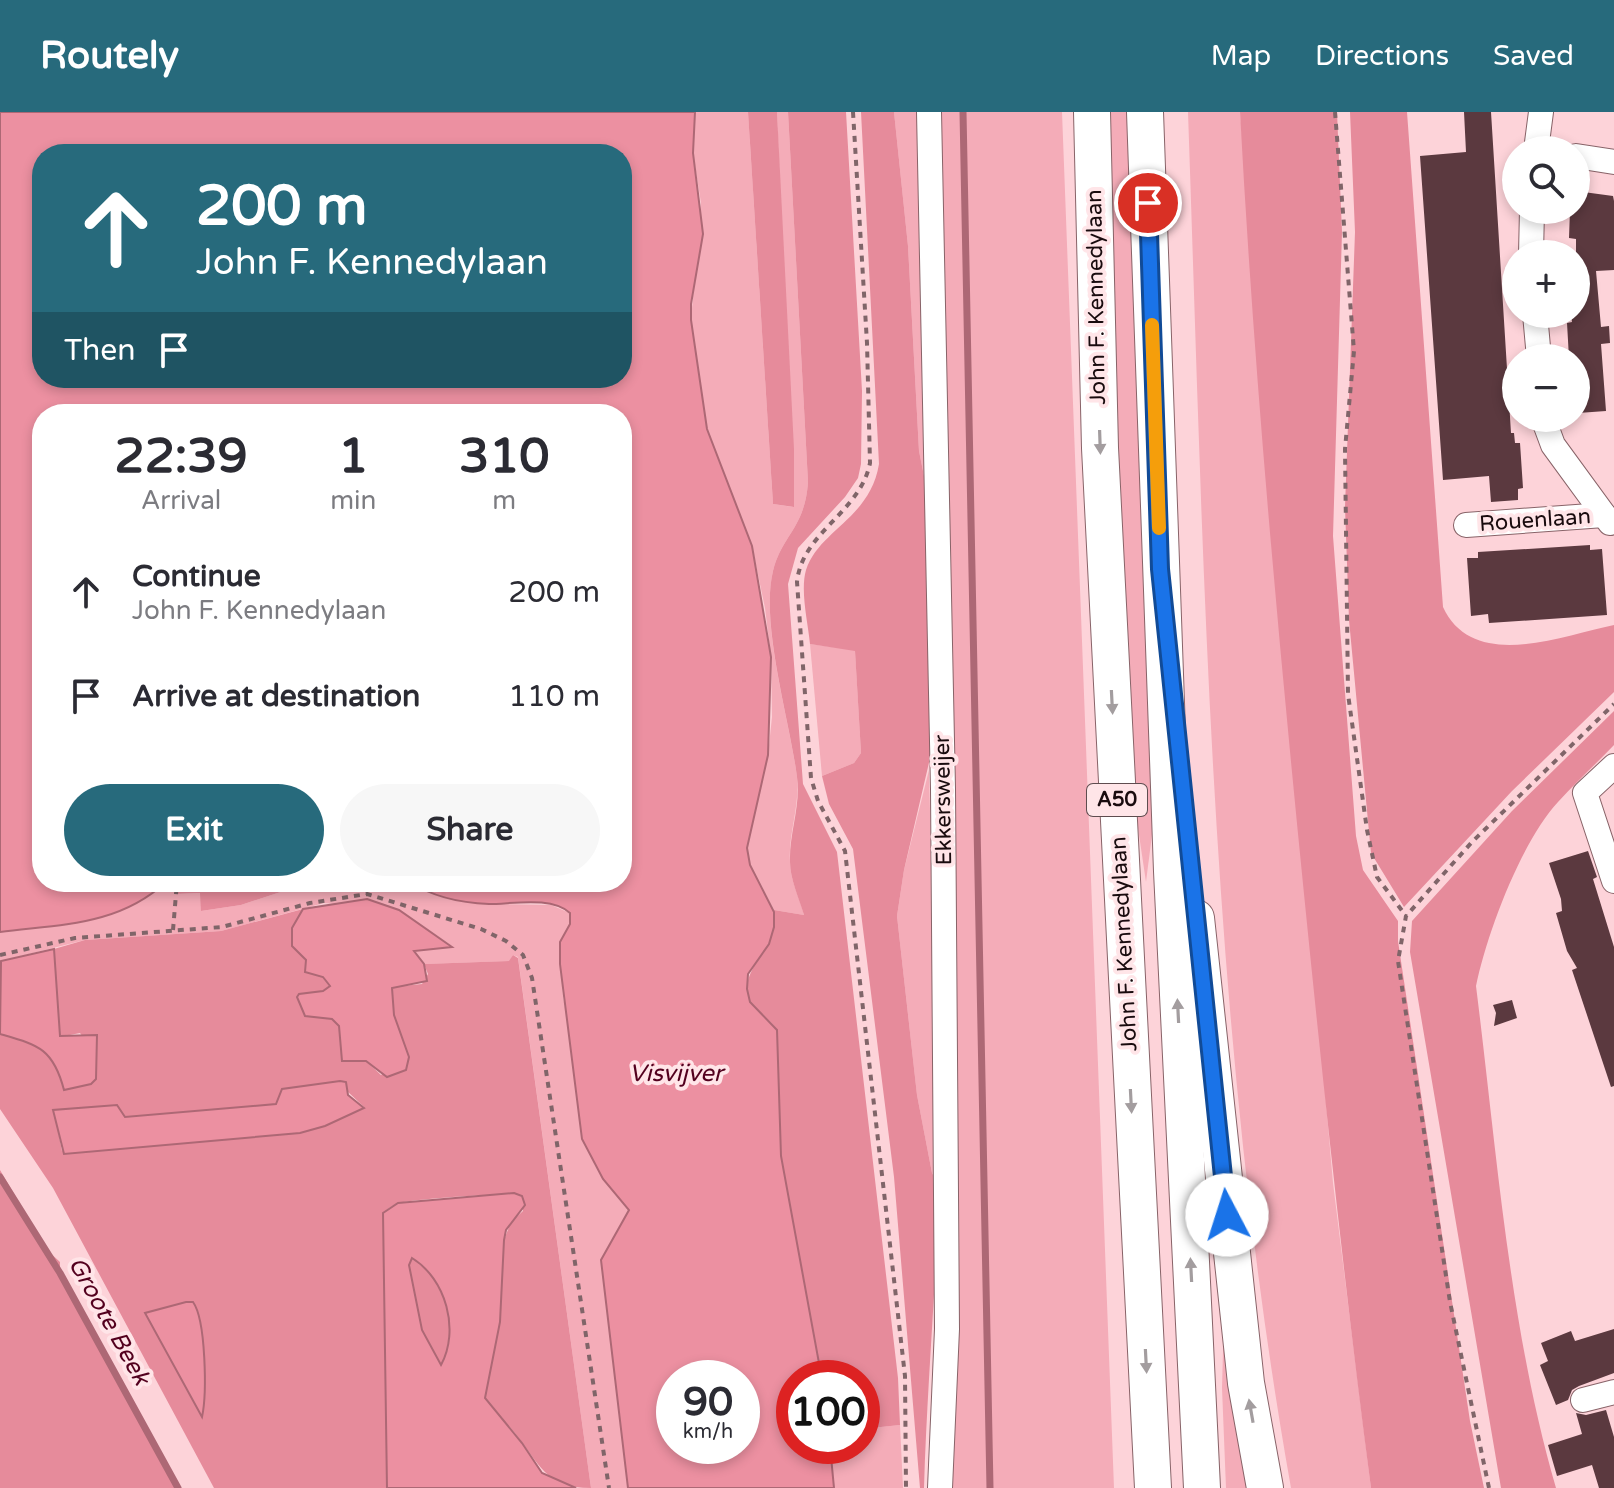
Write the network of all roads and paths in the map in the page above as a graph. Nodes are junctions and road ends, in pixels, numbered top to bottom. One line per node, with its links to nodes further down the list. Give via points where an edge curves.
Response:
1 (853, 112): 25 (path, via 870,463 855,501 805,552 797,582 811,778 845,851 905,1376)
2 (929, 112): 26 (street, Ekkersweijer, via 947,1218)
3 (1092, 112): 27 (highway, John F. Kennedylaan / A50, one-way to 27, via 1101,464)
4 (1145, 112): 13 (highway, A50)
5 (1335, 112): 19 (path, via 1354,351 1345,449 1348,694 1377,877)
6 (1541, 112): 7 (street)
7 (1538, 136)
8 (1590, 158): 9 (street)
9 (1614, 162)
10 (1548, 432): 11 (street, Rouenlaan)
11 (1609, 521): 12 (street, Rouenlaan)
12 (1466, 525)
13 (1160, 569): 28 (highway, A50, one-way to 13); 29 (highway, one-way to 13, via 1231,1253)
14 (1614, 704): 19 (path, via 1472,842)
15 (1614, 766): 16 (street, via 1585,793)
16 (1614, 881)
17 (176, 892): 20 (path)
18 (367, 894): 20 (path, via 222,927); 24 (path, via 481,929 523,955 532,978)
19 (1406, 916): 30 (path, via 1398,961 1450,1302)
20 (173, 930): 21 (path, via 75,938)
21 (0, 955)
22 (1614, 1392): 23 (street)
23 (1583, 1400)
24 (609, 1488)
25 (906, 1488)
26 (940, 1488)
27 (1153, 1488)
28 (1202, 1488)
29 (1265, 1488)
30 (1489, 1488)

